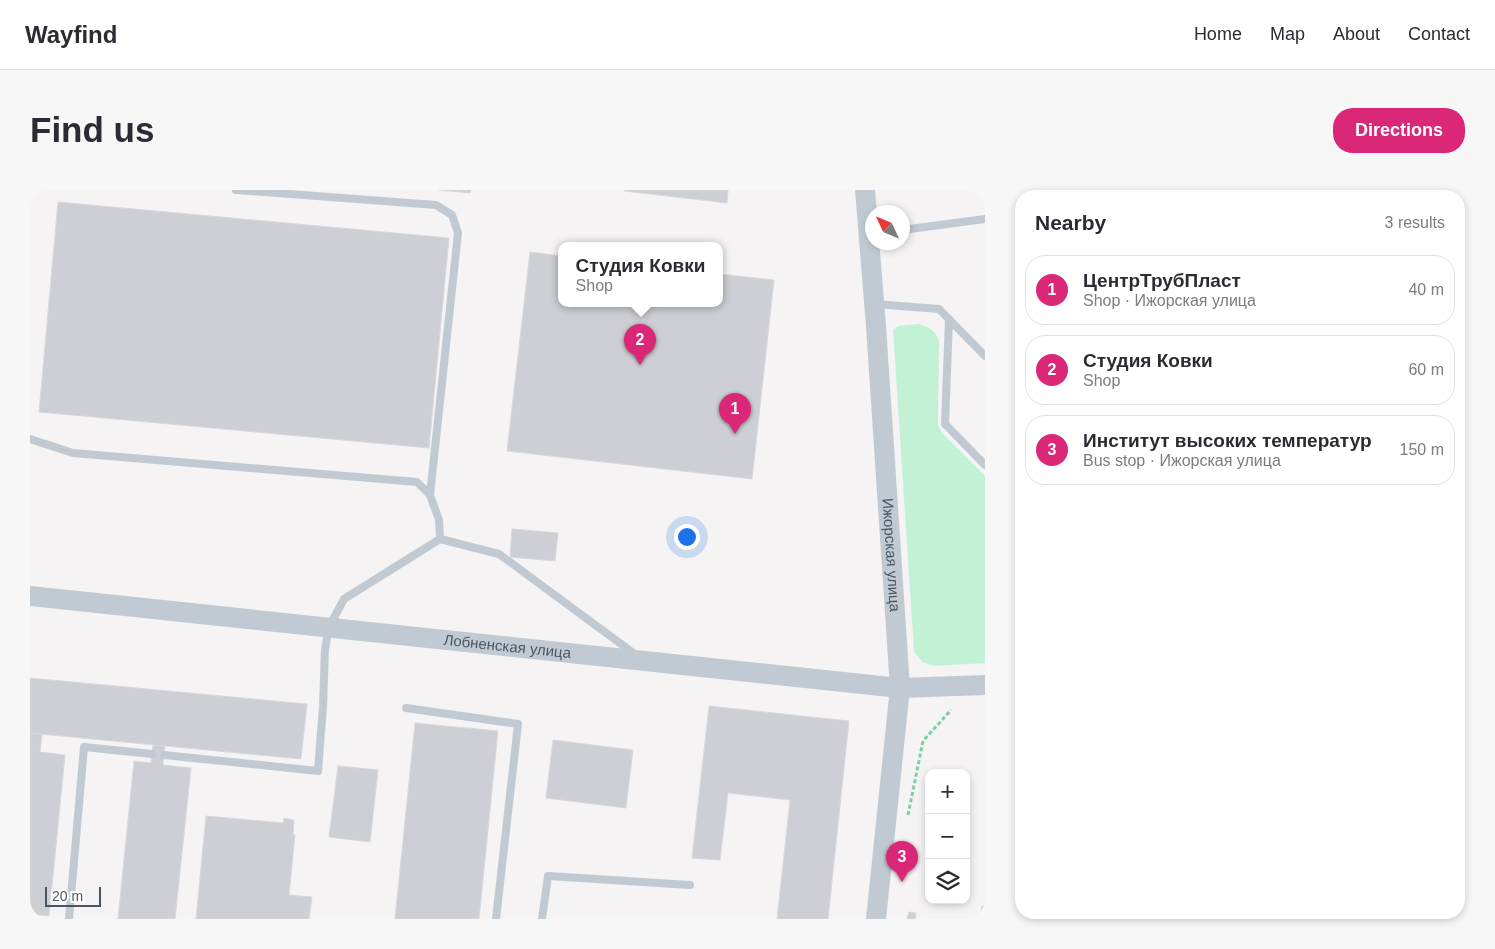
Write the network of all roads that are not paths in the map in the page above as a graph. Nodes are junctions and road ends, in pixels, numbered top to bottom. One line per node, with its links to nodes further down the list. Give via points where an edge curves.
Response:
1 (236, 190): 12 (lane, via 436,206 452,215 458,233)
2 (865, 190): 3 (street, Ижорская улица)
3 (867, 205)
4 (985, 219): 5 (lane)
5 (910, 229)
6 (871, 250): 7 (street, Ижорская улица)
7 (874, 304): 8 (lane, via 939,309); 18 (street, Ижорская улица)
8 (949, 319): 9 (lane); 11 (lane, via 945,424)
9 (985, 356)
10 (30, 439): 12 (lane, via 74,453 417,482)
11 (985, 464)
12 (430, 495): 13 (lane, via 439,520)
13 (440, 539): 15 (lane, via 344,599); 16 (lane, via 500,554)
14 (30, 596): 15 (street, Лобненская улица)
15 (330, 627): 16 (street, Лобненская улица); 21 (lane, via 325,649 318,771)
16 (646, 662): 18 (street, Лобненская улица)
17 (985, 684): 18 (street, Лобненская улица)
18 (900, 688): 26 (street, Ижорская улица)
19 (406, 708): 24 (lane, via 518,724)
20 (152, 754): 23 (lane, via 84,747)
21 (164, 755)
22 (690, 885): 25 (lane, via 548,876)
23 (69, 919)
24 (496, 919)
25 (542, 919)
26 (877, 919)

